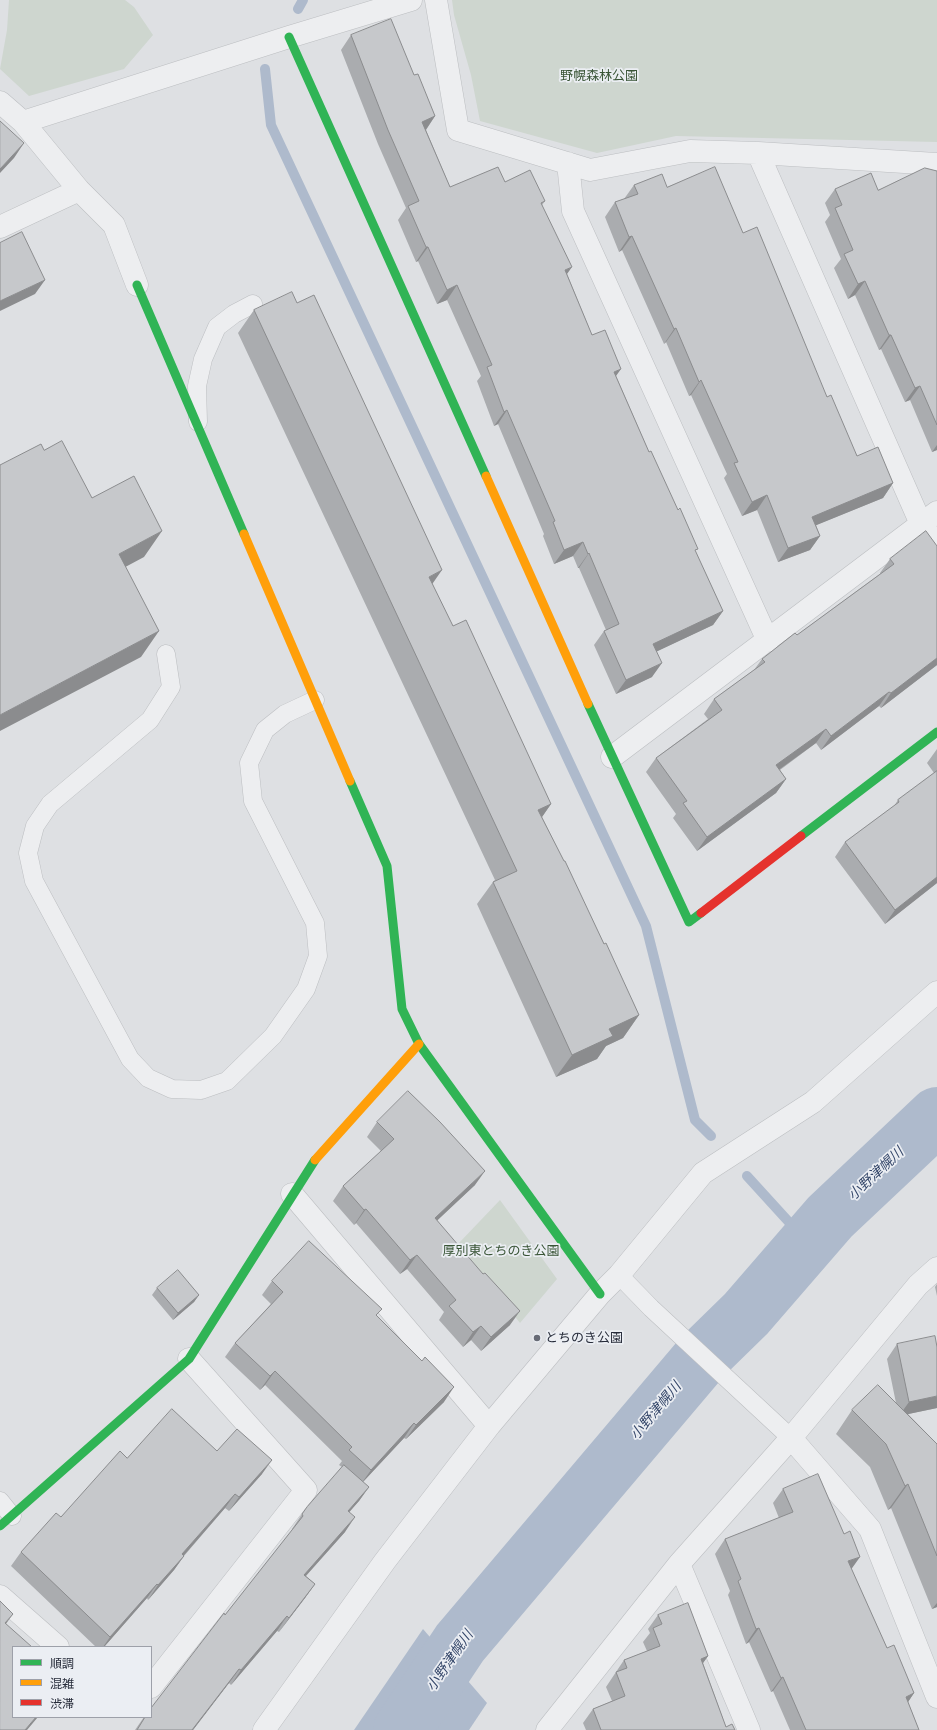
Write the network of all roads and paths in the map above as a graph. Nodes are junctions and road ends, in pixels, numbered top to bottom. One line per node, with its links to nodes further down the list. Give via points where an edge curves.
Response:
1 (411, 0): 3 (street)
2 (436, 0): 7 (street, via 458,130)
3 (289, 37): 5 (street); 20 (street)
4 (0, 102): 5 (street)
5 (23, 122): 9 (street)
6 (758, 153): 7 (street, via 690,151 590,170); 8 (street); 14 (street)
7 (568, 163): 16 (street, via 573,211)
8 (937, 164)
9 (79, 190): 10 (street); 11 (street, via 114,226)
10 (0, 227)
11 (137, 285): 13 (street)
12 (253, 304): 13 (lane, via 217,327 203,358 197,386)
13 (198, 429): 18 (street)
14 (929, 518): 15 (street); 16 (street)
15 (937, 545)
16 (768, 641): 20 (street)
17 (166, 654): 18 (lane, via 171,687 150,720 50,804 34,826 28,853 34,881 130,1059 148,1078 172,1089 201,1090 227,1081 273,1036 306,990 318,956 315,923 253,800 249,763 265,730 285,714)
18 (315, 700): 22 (street, via 387,866 402,1009)
19 (937, 732): 20 (street, via 689,922)
20 (612, 757)
21 (937, 992): 25 (street, via 813,1102 703,1173)
22 (419, 1044): 23 (street, via 317,1157); 26 (street)
23 (292, 1194): 27 (street); 28 (street)
24 (937, 1268): 29 (street, via 918,1285)
25 (619, 1275): 26 (street); 29 (lane)
26 (600, 1294): 28 (street)
27 (189, 1360): 31 (street); 35 (street, via 306,1490)
28 (489, 1426): 38 (street, via 385,1561)
29 (791, 1438): 32 (street); 36 (street, via 870,1529)
30 (0, 1501): 31 (lane)
31 (6, 1521)
32 (679, 1564): 37 (street); 39 (street)
33 (0, 1596): 34 (street)
34 (57, 1646)
35 (152, 1686)
36 (937, 1698)
37 (548, 1729)
38 (264, 1730)
39 (749, 1730)

